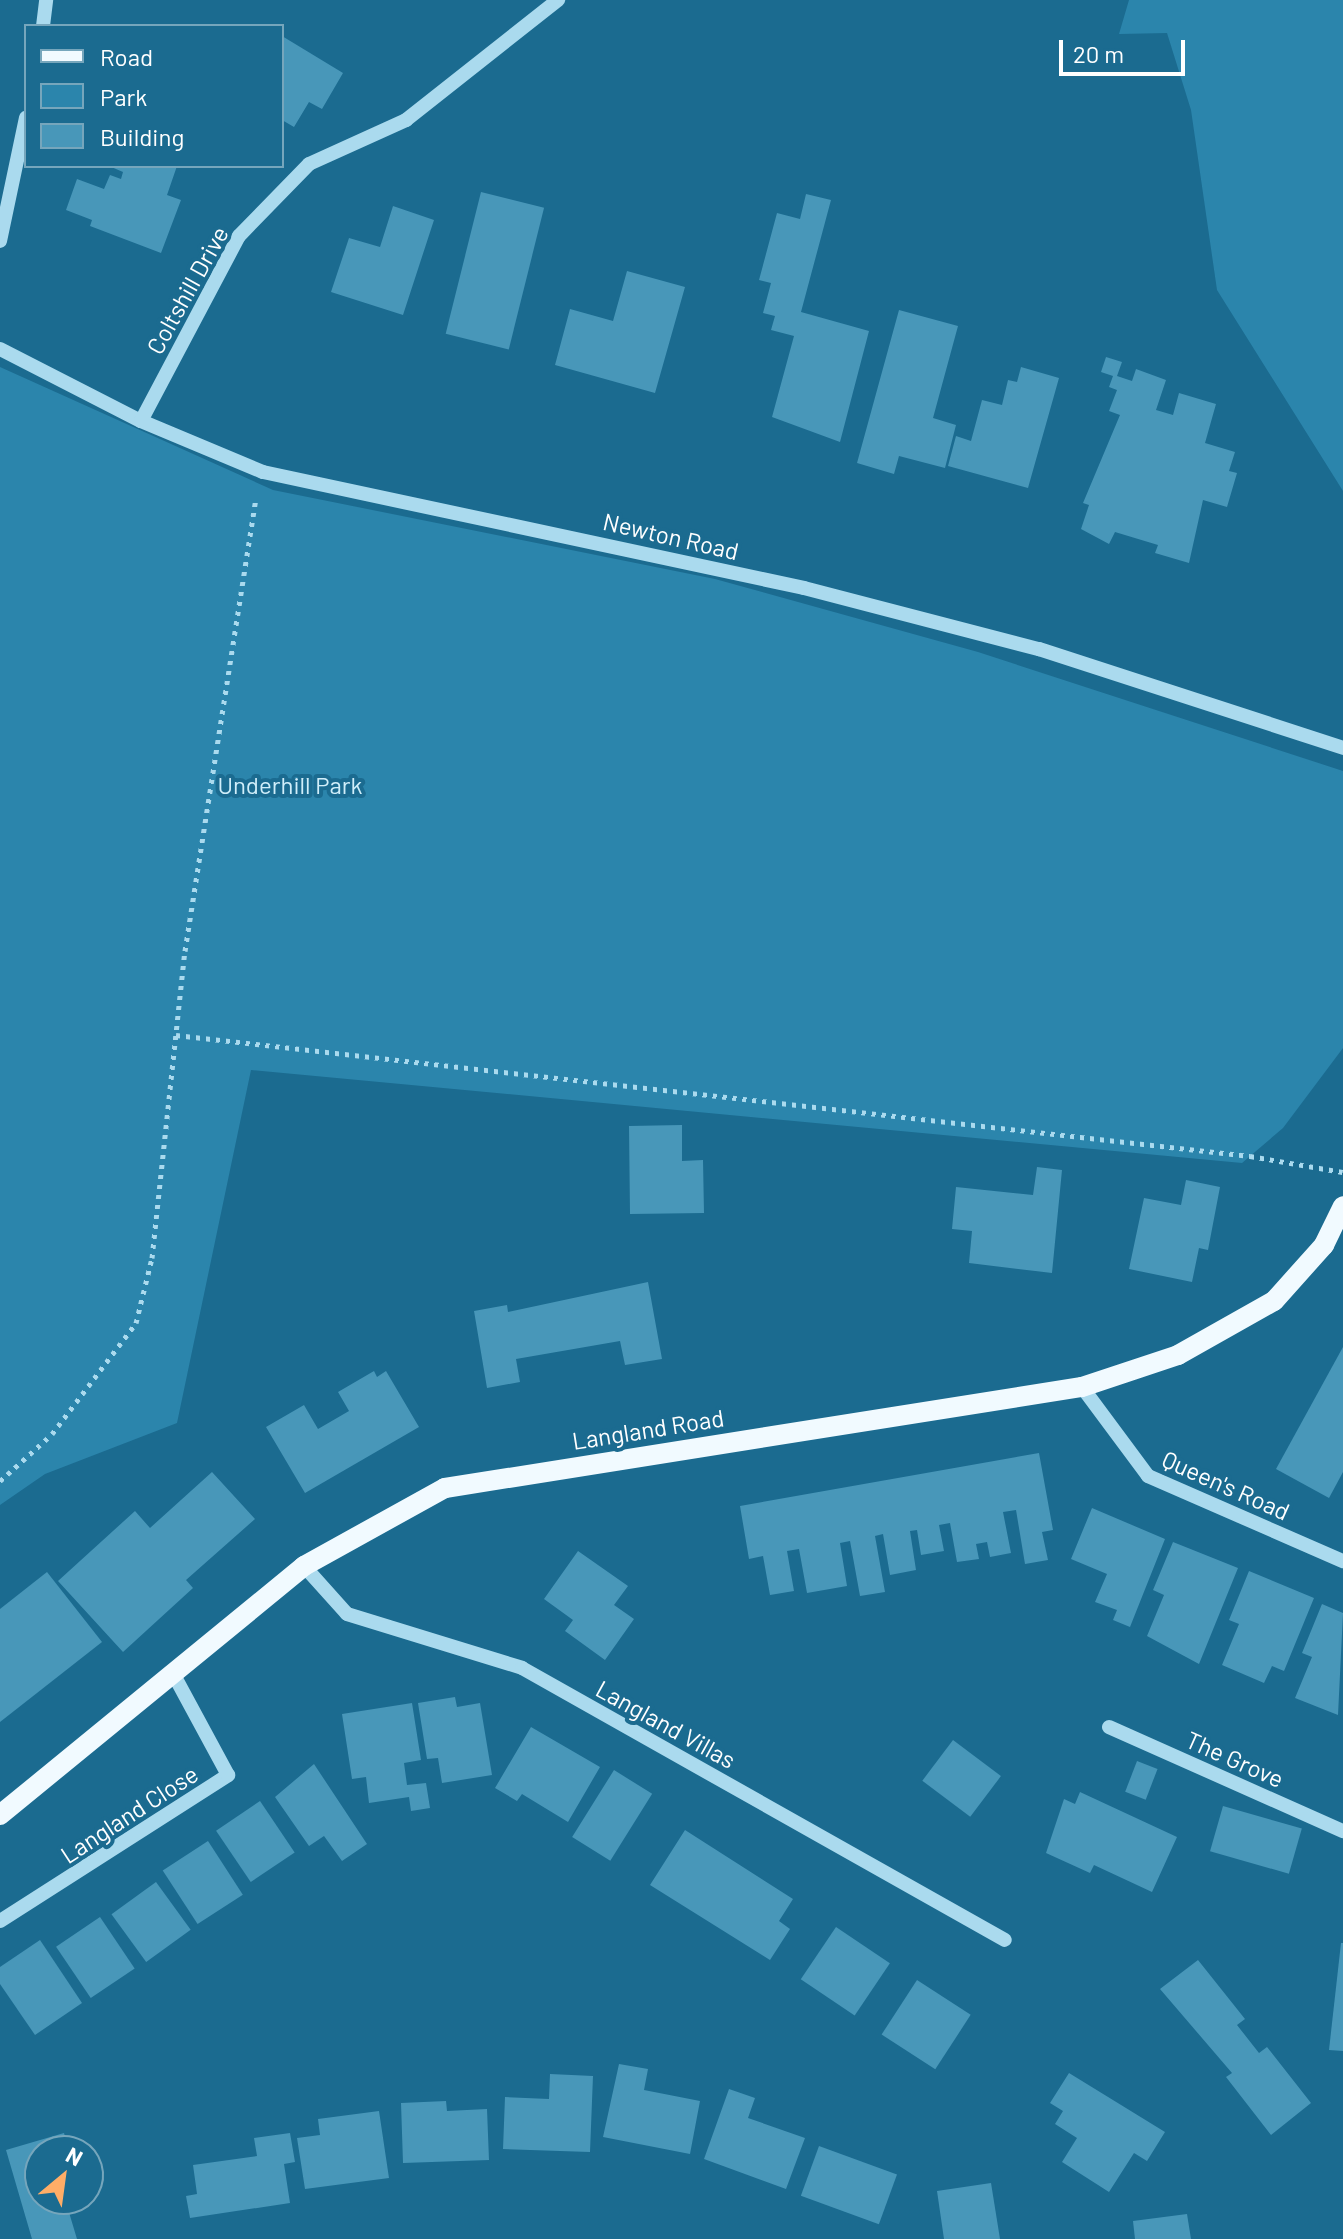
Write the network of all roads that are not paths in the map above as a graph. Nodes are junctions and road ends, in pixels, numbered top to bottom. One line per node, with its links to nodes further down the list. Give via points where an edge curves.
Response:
1 (46, 0): 3 (street)
2 (558, 0): 7 (street, Coltshill Drive, via 406,120 309,164 239,236)
3 (43, 24)
4 (24, 127): 5 (street)
5 (0, 241)
6 (0, 349): 7 (street, Newton Road)
7 (141, 421): 8 (street, Newton Road, via 263,472 860,603 1039,649)
8 (1343, 748)
9 (1343, 1206): 10 (main road, Langland Road, via 1324,1245 1274,1301 1178,1355)
10 (1082, 1387): 11 (street, Queen's Road, via 1148,1476); 12 (main road, Langland Road, via 445,1488)
11 (1343, 1561)
12 (304, 1566): 13 (main road, Langland Road); 18 (street, Langland Villas, via 347,1614 522,1668)
13 (175, 1677): 15 (main road, Langland Road); 17 (street, Langland Close, via 228,1775)
14 (1109, 1727): 16 (street, The Grove)
15 (0, 1815)
16 (1343, 1831)
17 (0, 1921)
18 (1005, 1940)

